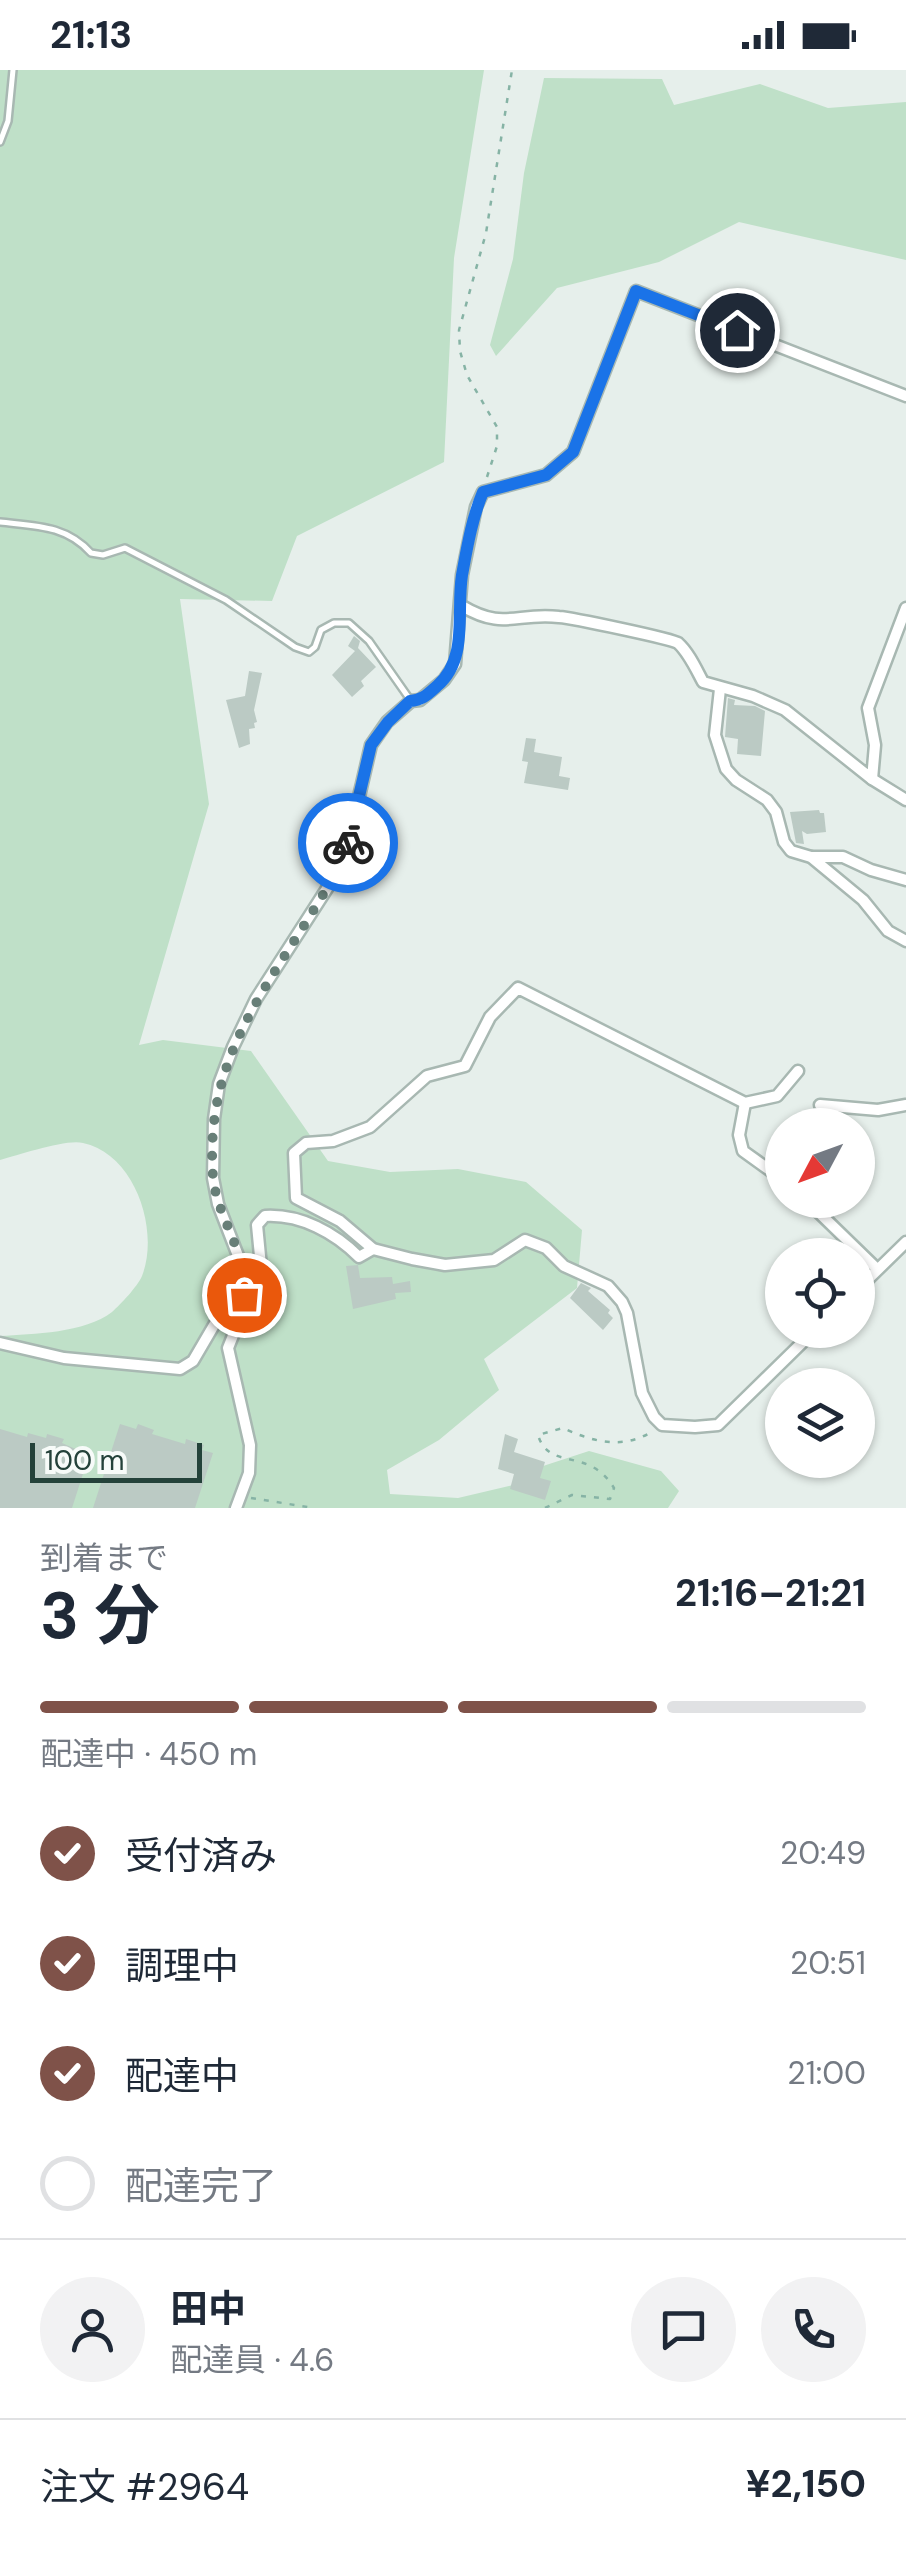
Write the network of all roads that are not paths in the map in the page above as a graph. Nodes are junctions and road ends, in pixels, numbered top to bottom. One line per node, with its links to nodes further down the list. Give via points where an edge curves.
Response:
1 (13, 70): 2 (lane)
2 (0, 142)
3 (906, 396): 5 (street, via 636,291 573,452 546,475 483,492 462,575)
4 (0, 522): 8 (lane, via 59,529 90,553 125,548 308,652 322,630 349,623)
5 (462, 606): 7 (street, via 493,620 557,616 674,640 703,682); 8 (street, via 454,664 444,680)
6 (906, 608): 9 (street, via 868,708)
7 (720, 689): 9 (street, via 785,710); 11 (street, via 715,735 726,769 776,812 791,850)
8 (410, 701): 24 (street, via 371,745 347,848 256,999 219,1084 213,1178 242,1266)
9 (872, 779): 10 (street)
10 (906, 800)
11 (811, 857): 12 (street, via 842,857); 13 (street)
12 (906, 880)
13 (906, 941)
14 (798, 1071): 15 (street, via 777,1096)
15 (745, 1103): 18 (street, via 739,1135 744,1151); 21 (street, via 518,988 490,1017 465,1066 427,1076 370,1127 294,1152 296,1198 340,1221)
16 (820, 1104): 17 (street)
17 (906, 1106)
18 (765, 1166)
19 (825, 1218): 22 (street)
20 (906, 1242): 22 (street)
21 (373, 1249): 24 (street, via 359,1257 321,1228 265,1216 256,1225 263,1288); 26 (street, via 445,1265 494,1260 524,1240 546,1248 622,1302 642,1393 662,1424 718,1424)
22 (878, 1269): 23 (street)
23 (875, 1272)
24 (244, 1295): 25 (street, via 231,1296 193,1361 180,1368 64,1358); 27 (street, via 228,1348 250,1445)
25 (0, 1344)
26 (796, 1348)
27 (238, 1502)

